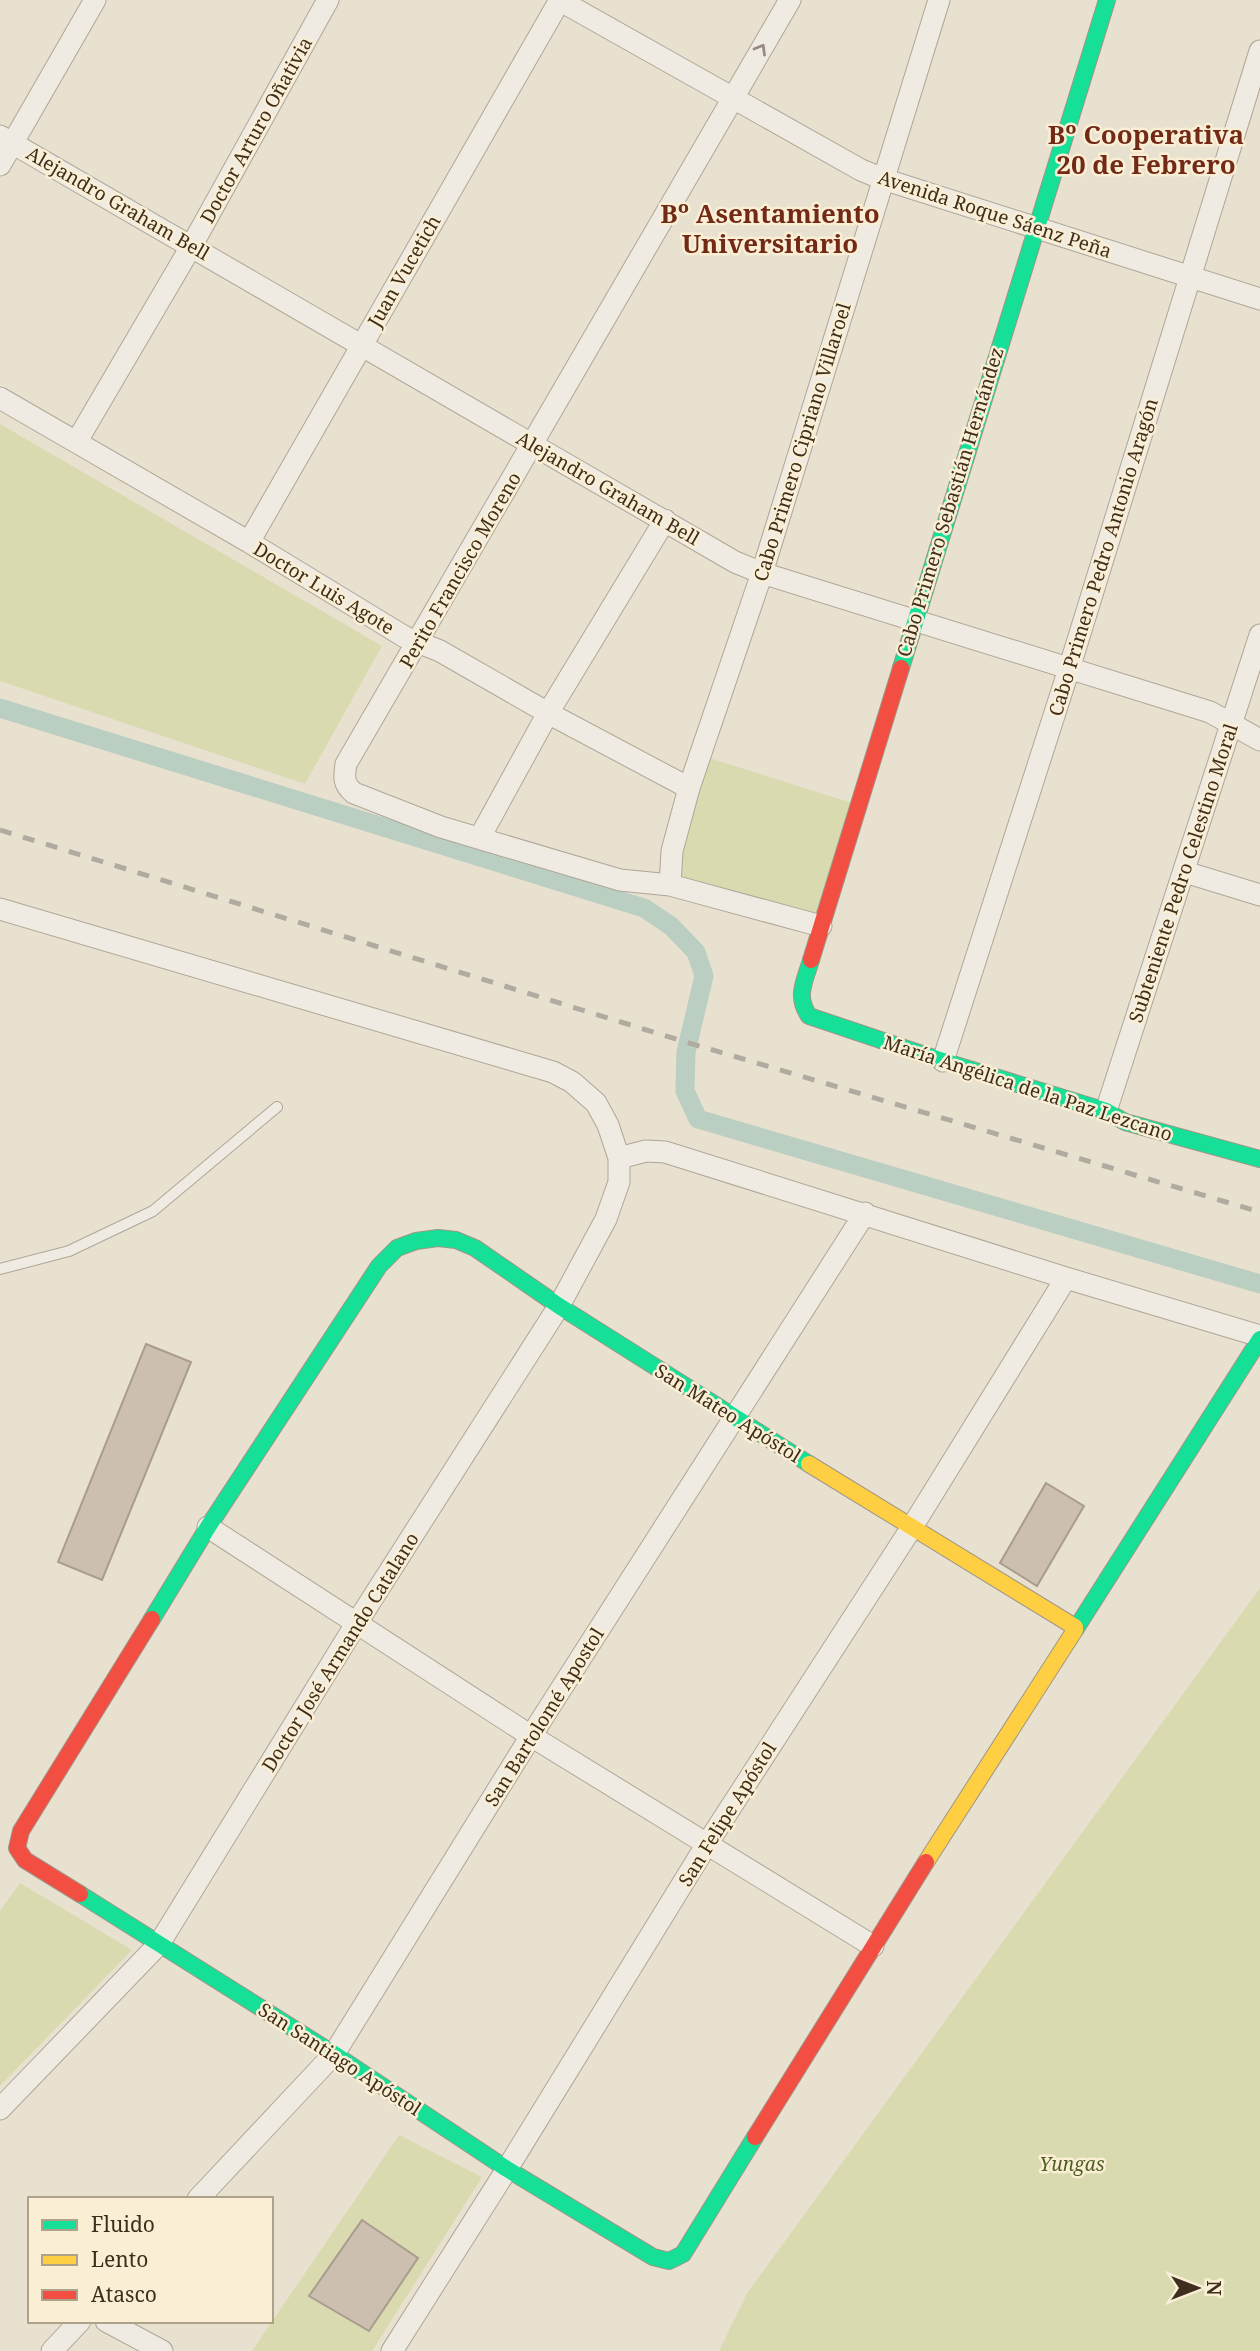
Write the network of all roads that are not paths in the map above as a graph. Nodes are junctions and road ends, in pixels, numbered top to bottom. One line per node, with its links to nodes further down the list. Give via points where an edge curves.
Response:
1 (95, 0): 9 (street)
2 (328, 0): 13 (street, Doctor Arturo Oñativia)
3 (560, 0): 8 (street, Avenida Roque Sáenz Peña); 16 (street, Juan Vucetich)
4 (790, 0): 8 (street, Perito Francisco Moreno, one-way to 4)
5 (939, 0): 11 (street, Cabo Primero Cipriano Villaroel)
6 (1107, 0): 12 (street, Cabo Primero Sebastián Hernández)
7 (1260, 51): 14 (street, Cabo Primero Pedro Antonio Aragón)
8 (732, 99): 11 (street, Avenida Roque Sáenz Peña); 19 (street, Perito Francisco Moreno)
9 (6, 140): 10 (street); 13 (street, Alejandro Graham Bell)
10 (0, 165)
11 (883, 179): 12 (street, Avenida Roque Sáenz Peña); 22 (street, Cabo Primero Cipriano Villaroel)
12 (1035, 226): 14 (street, Avenida Roque Sáenz Peña); 23 (street, Cabo Primero Sebastián Hernández)
13 (191, 246): 16 (street, Alejandro Graham Bell); 18 (street, Doctor Arturo Oñativia)
14 (1191, 277): 15 (street, Avenida Roque Sáenz Peña); 26 (street, Cabo Primero Pedro Antonio Aragón)
15 (1260, 299)
16 (362, 344): 19 (street, Alejandro Graham Bell); 21 (street, Juan Vucetich)
17 (0, 398): 18 (street, Doctor Luis Agote)
18 (77, 442): 21 (street, Doctor Luis Agote)
19 (534, 444): 20 (street, Alejandro Graham Bell); 25 (street, Perito Francisco Moreno)
20 (665, 520): 22 (street, Alejandro Graham Bell); 27 (street)
21 (249, 542): 25 (street, Doctor Luis Agote)
22 (762, 573): 23 (street, Alejandro Graham Bell); 30 (street, Cabo Primero Cipriano Villaroel)
23 (914, 620): 26 (street, Alejandro Graham Bell); 36 (street, Cabo Primero Sebastián Hernández)
24 (1260, 635): 28 (street, Subteniente Pedro Celestino Moral)
25 (418, 642): 27 (street, Doctor Luis Agote); 31 (street, Perito Francisco Moreno, via 346,764 346,787 440,827)
26 (1069, 668): 28 (street, Alejandro Graham Bell, via 1210,712); 38 (street, Cabo Primero Pedro Antonio Aragón)
27 (548, 713): 30 (street, Doctor Luis Agote); 31 (street)
28 (1230, 724): 29 (street, Alejandro Graham Bell); 32 (street, Subteniente Pedro Celestino Moral)
29 (1260, 740)
30 (689, 789): 33 (street, Cabo Primero Cipriano Villaroel, via 672,851)
31 (480, 837): 33 (street, via 620,880)
32 (1185, 872): 34 (street); 40 (street, Subteniente Pedro Celestino Moral)
33 (670, 885): 36 (street)
34 (1260, 895)
35 (0, 909): 41 (street, via 554,1072 596,1104)
36 (821, 926): 37 (street, Cabo Primero Sebastián Hernández, via 801,995)
37 (802, 1006): 38 (street, María Angélica de la Paz Lezcano, via 809,1016)
38 (943, 1061): 40 (street, María Angélica de la Paz Lezcano)
39 (277, 1107): 44 (lane, via 153,1211 69,1251)
40 (1106, 1111): 42 (street, María Angélica de la Paz Lezcano, via 1125,1122)
41 (620, 1158): 43 (street, via 646,1151 665,1152); 46 (street, Doctor José Armando Catalano, via 620,1182 613,1205)
42 (1260, 1158)
43 (865, 1213): 45 (street); 48 (street, San Bartolomé Apostol)
44 (0, 1269)
45 (1066, 1278): 47 (street); 50 (street, San Felipe Apóstol)
46 (559, 1306): 48 (street, San Mateo Apóstol); 49 (street, San Mateo Apóstol, via 475,1248 456,1240 438,1238 397,1248 379,1266); 51 (street, Doctor José Armando Catalano)
47 (1260, 1338): 52 (street)
48 (735, 1418): 50 (street, San Mateo Apóstol); 53 (street, San Bartolomé Apostol)
49 (208, 1527): 51 (street); 55 (street, San Mateo Apóstol, via 21,1831)
50 (912, 1527): 52 (street, San Mateo Apóstol); 54 (street, San Felipe Apóstol)
51 (356, 1624): 53 (street); 56 (street, Doctor José Armando Catalano)
52 (1075, 1627): 57 (street)
53 (531, 1735): 54 (street); 58 (street, San Bartolomé Apostol)
54 (706, 1844): 57 (street); 60 (street, San Felipe Apóstol)
55 (17, 1848): 56 (street, San Santiago Apóstol, via 25,1860)
56 (159, 1944): 58 (street, San Santiago Apóstol); 59 (street, Doctor José Armando Catalano)
57 (873, 1946): 60 (street, San Santiago Apóstol, via 682,2254 669,2261 653,2257)
58 (334, 2054): 60 (street, San Santiago Apóstol); 61 (street, San Bartolomé Apostol)
59 (0, 2109)
60 (507, 2169): 66 (street, San Felipe Apóstol)
61 (200, 2197)
62 (78, 2323): 64 (street)
63 (110, 2323): 65 (street)
64 (52, 2351)
65 (162, 2351)
66 (392, 2351)

